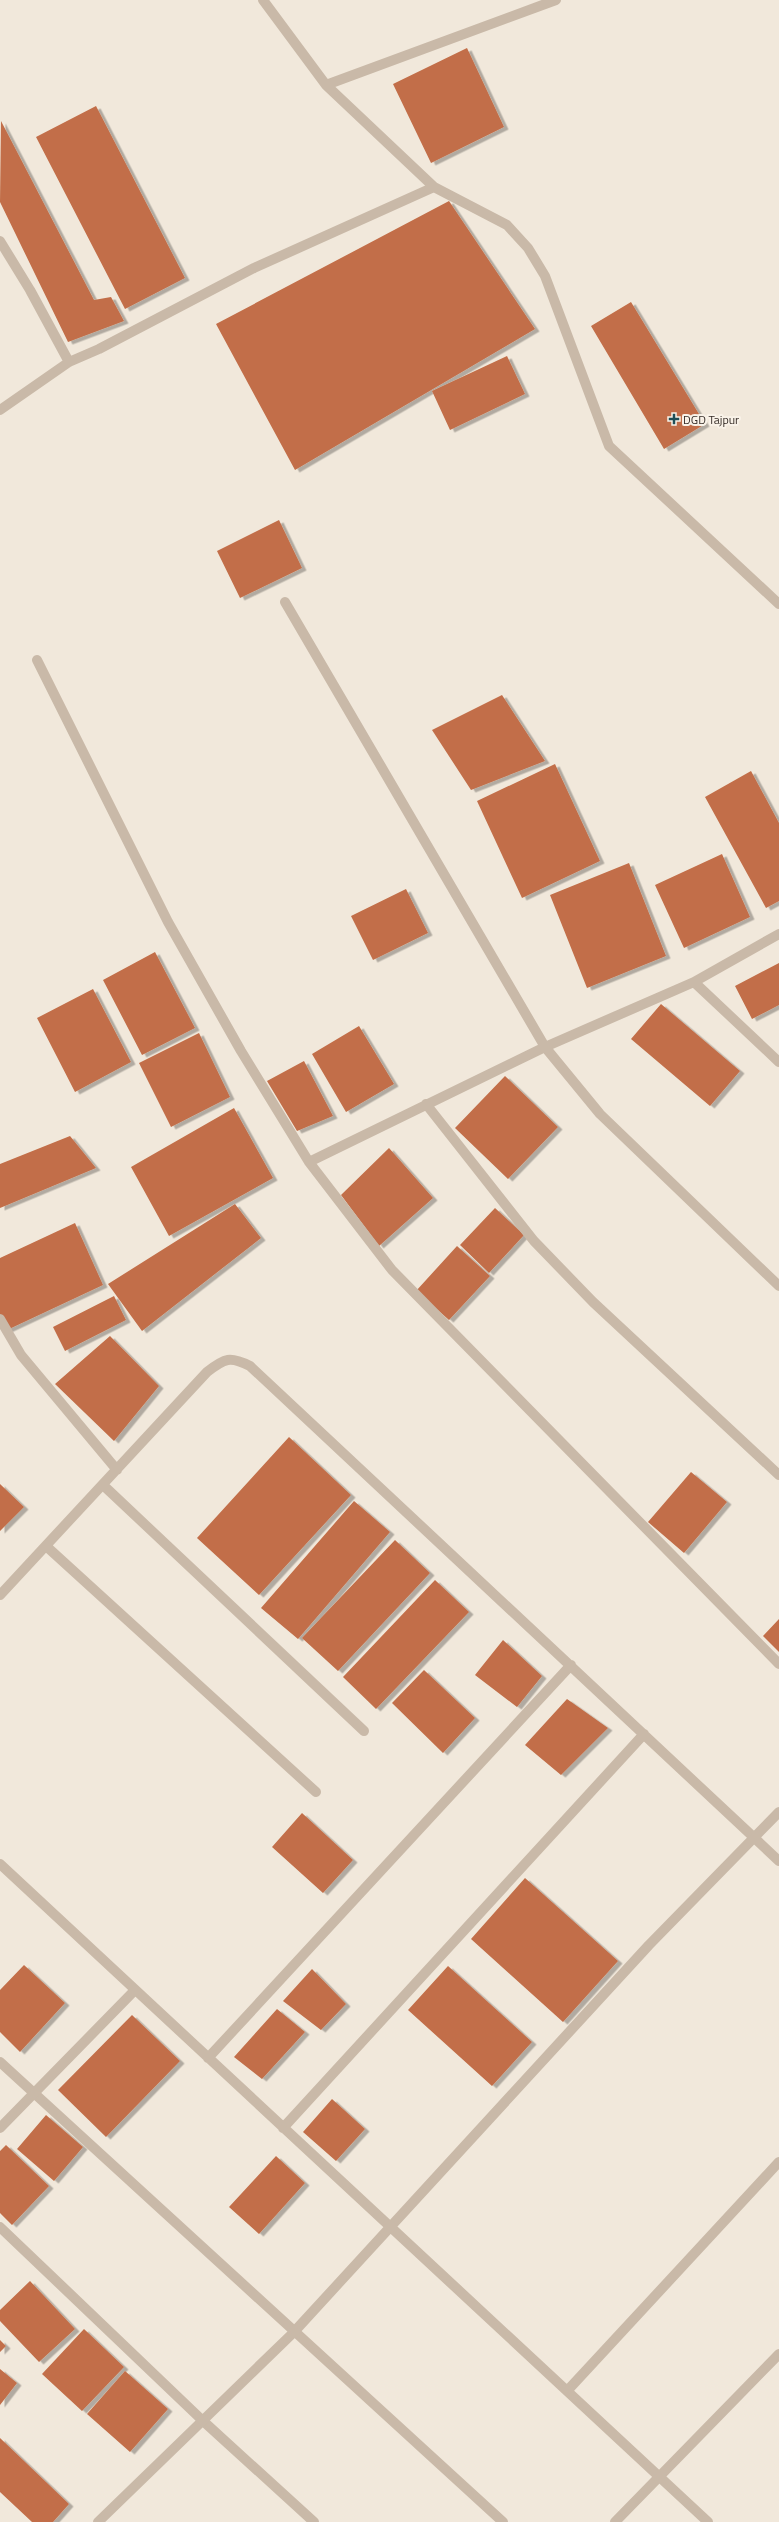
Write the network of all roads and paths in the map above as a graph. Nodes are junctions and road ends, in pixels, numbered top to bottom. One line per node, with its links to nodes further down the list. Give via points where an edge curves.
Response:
1 (262, 0): 3 (street)
2 (556, 0): 3 (street)
3 (326, 86): 4 (street)
4 (434, 187): 6 (street, via 254,268); 9 (street, via 507,224 528,248 545,276 609,446)
5 (0, 242): 6 (street, via 30,290)
6 (69, 362): 7 (street)
7 (0, 410)
8 (285, 602): 13 (street)
9 (779, 604)
10 (37, 660): 16 (street, via 168,922 241,1051)
11 (779, 934): 12 (street)
12 (694, 982): 13 (street); 14 (street)
13 (545, 1047): 15 (street); 17 (street, via 600,1114)
14 (779, 1062)
15 (426, 1104): 16 (street); 20 (street, via 534,1241 592,1302)
16 (309, 1162): 24 (street, via 392,1270)
17 (779, 1286)
18 (0, 1319): 19 (street, via 21,1355)
19 (117, 1470): 21 (street); 25 (street, via 208,1372 221,1361 234,1358 250,1366)
20 (779, 1475)
21 (103, 1485): 22 (street); 26 (street)
22 (46, 1546): 23 (street); 28 (street)
23 (0, 1595)
24 (779, 1664)
25 (571, 1665): 27 (street); 34 (street)
26 (364, 1731)
27 (644, 1734): 30 (street); 38 (street)
28 (316, 1792)
29 (779, 1812): 30 (street)
30 (755, 1838): 31 (street); 41 (street, via 649,1945)
31 (779, 1861)
32 (0, 1864): 33 (street)
33 (135, 1990): 34 (street); 36 (street)
34 (208, 2058): 38 (street)
35 (0, 2062): 36 (street)
36 (34, 2094): 37 (street); 42 (street)
37 (0, 2128)
38 (283, 2128): 41 (street)
39 (779, 2162): 44 (street)
40 (0, 2227): 45 (street)
41 (389, 2227): 42 (street); 44 (street)
42 (293, 2333): 45 (street); 49 (street)
43 (779, 2354): 46 (street)
44 (567, 2391): 46 (street)
45 (202, 2420): 47 (street); 48 (street)
46 (660, 2477): 50 (street); 51 (street)
47 (98, 2522)
48 (314, 2522)
49 (503, 2522)
50 (615, 2522)
51 (708, 2522)

